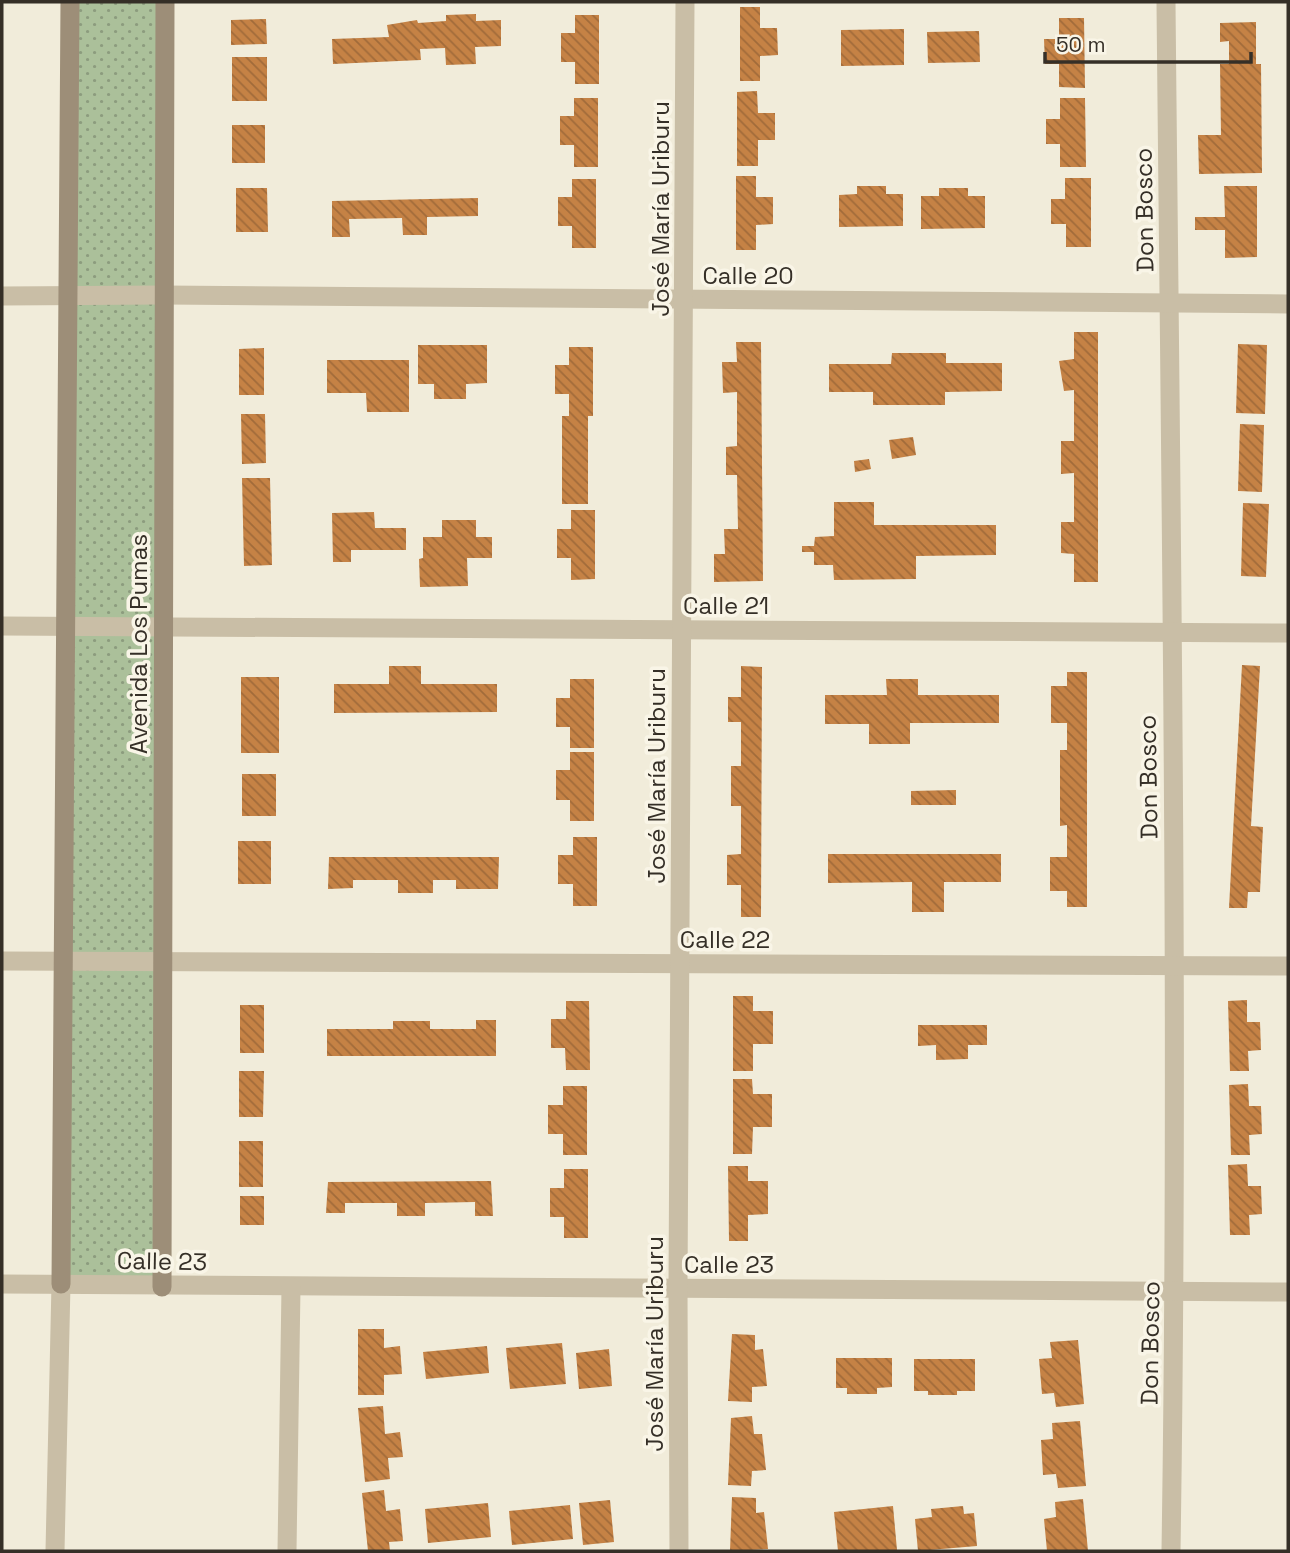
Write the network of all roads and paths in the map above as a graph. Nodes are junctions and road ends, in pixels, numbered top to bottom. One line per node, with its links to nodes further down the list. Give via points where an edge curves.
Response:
1 (70, 2): 7 (main road)
2 (165, 2): 5 (main road, Avenida Los Pumas)
3 (685, 2): 8 (street, José María Uriburu)
4 (1166, 2): 9 (street, Don Bosco)
5 (164, 295): 7 (street, Calle 20); 8 (street, Calle 20); 13 (main road, Avenida Los Pumas)
6 (2, 296): 7 (street)
7 (68, 296): 12 (main road)
8 (684, 299): 9 (street, Calle 20); 14 (street, José María Uriburu)
9 (1169, 303): 10 (street, Calle 20); 15 (street, Don Bosco)
10 (1288, 304)
11 (2, 626): 12 (street)
12 (65, 626): 13 (street, Calle 21); 18 (main road)
13 (163, 627): 14 (street, Calle 21); 19 (main road, Avenida Los Pumas)
14 (681, 629): 15 (street, Calle 21); 20 (street, José María Uriburu)
15 (1171, 632): 16 (street, Calle 21); 21 (street, Don Bosco)
16 (1288, 633)
17 (2, 961): 18 (street, Calle 22)
18 (63, 961): 19 (street, Calle 22); 24 (main road)
19 (162, 961): 20 (street, Calle 22); 25 (main road, Avenida Los Pumas)
20 (680, 963): 21 (street, Calle 22); 27 (street, José María Uriburu)
21 (1174, 966): 22 (street, Calle 22); 28 (street, Don Bosco)
22 (1288, 966)
23 (2, 1284): 24 (street, Calle 23)
24 (61, 1284): 25 (street, Calle 23); 30 (street)
25 (162, 1287): 26 (street, Calle 23)
26 (291, 1287): 27 (street, Calle 23); 31 (street)
27 (678, 1288): 28 (street, Calle 23); 32 (street, José María Uriburu)
28 (1175, 1291): 29 (street, Calle 23); 33 (street, Don Bosco)
29 (1288, 1292)
30 (55, 1551)
31 (286, 1551)
32 (679, 1551)
33 (1171, 1551)

